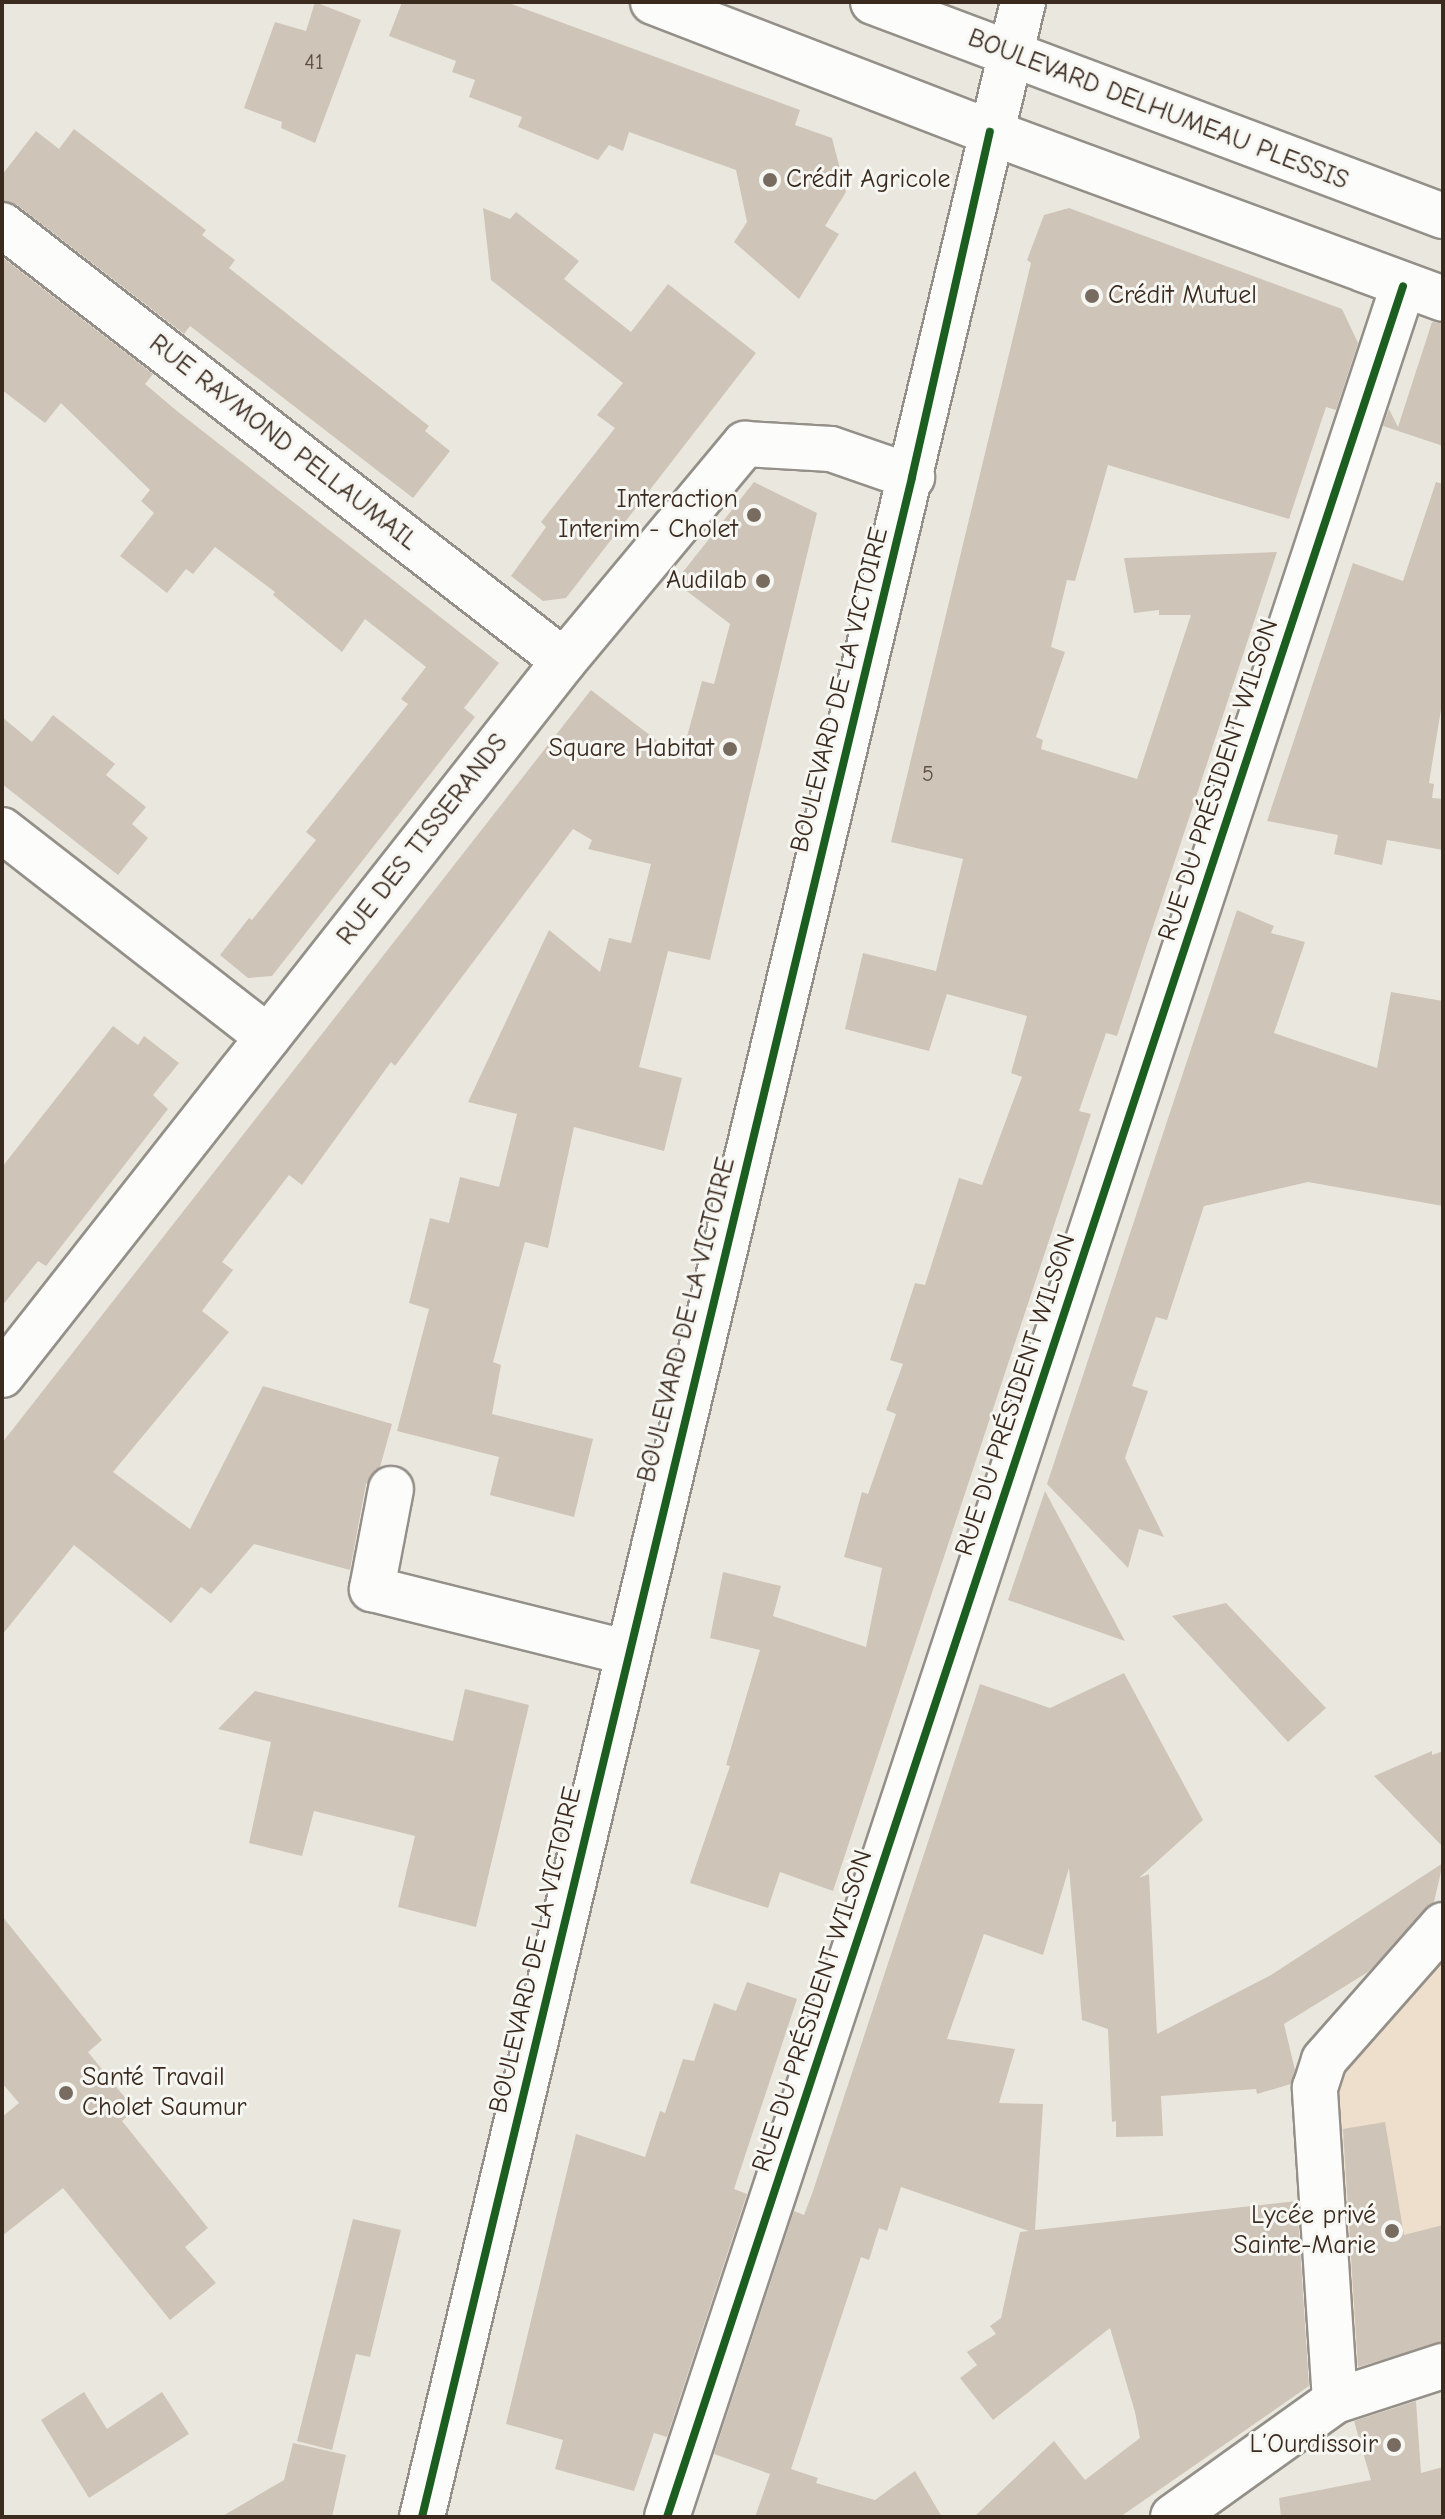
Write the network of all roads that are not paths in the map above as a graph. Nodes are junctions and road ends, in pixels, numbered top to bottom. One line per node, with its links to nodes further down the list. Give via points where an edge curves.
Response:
1 (653, 2): 5 (street)
2 (873, 2): 4 (street, BOULEVARD DELHUMEAU PLESSIS)
3 (1023, 2): 4 (street, BOULEVARD DE LA VICTOIRE)
4 (1011, 56): 5 (street, BOULEVARD DE LA VICTOIRE); 6 (street, BOULEVARD DELHUMEAU PLESSIS)
5 (990, 132): 8 (street); 9 (street, BOULEVARD DE LA VICTOIRE)
6 (1443, 216)
7 (2, 225): 10 (street, RUE RAYMOND PELLAUMAIL)
8 (1423, 292): 20 (street, RUE DU PRÉSIDENT WILSON, via 1291,626)
9 (912, 477): 10 (street, RUE DES TISSERANDS, via 831,449 745,444); 15 (street, BOULEVARD DE LA VICTOIRE)
10 (564, 661): 12 (street, RUE DES TISSERANDS)
11 (2, 830): 12 (street)
12 (268, 1037): 13 (street, RUE DES TISSERANDS)
13 (2, 1375)
14 (391, 1489): 15 (street, via 372,1589)
15 (628, 1653): 19 (street, BOULEVARD DE LA VICTOIRE)
16 (1443, 1925): 18 (street, via 1324,2060 1315,2088)
17 (1443, 2366): 18 (street)
18 (1335, 2401): 21 (street)
19 (422, 2517)
20 (667, 2517)
21 (1173, 2517)

